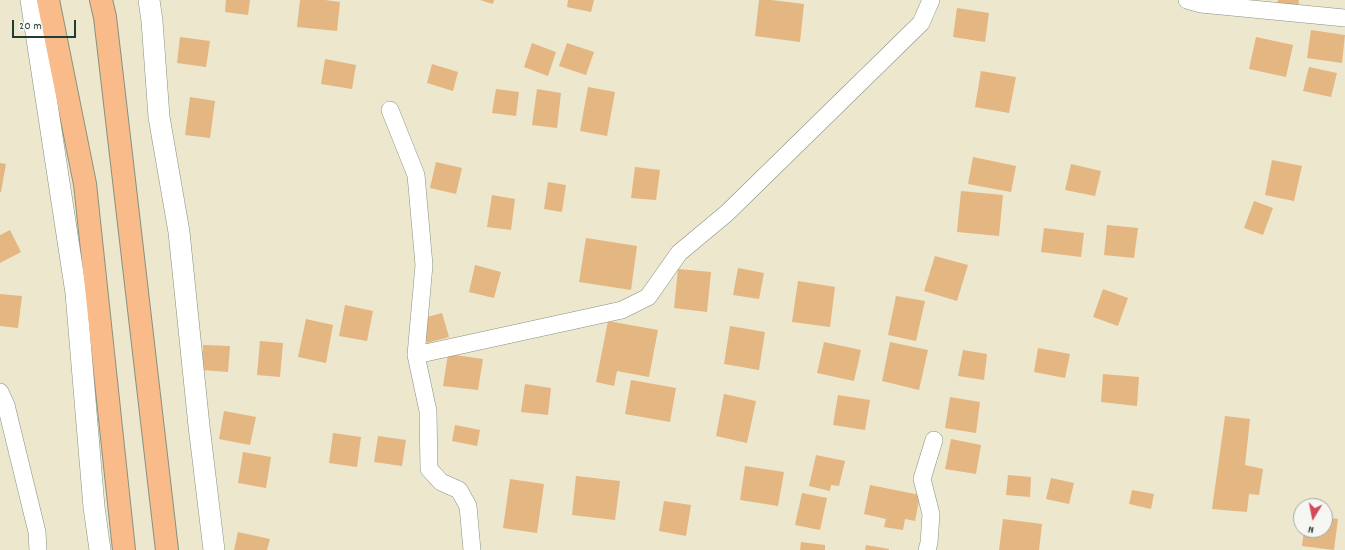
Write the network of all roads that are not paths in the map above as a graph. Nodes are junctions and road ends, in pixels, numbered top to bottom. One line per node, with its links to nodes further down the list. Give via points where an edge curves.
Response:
1 (31, 0): 13 (street, via 76,293)
2 (48, 0): 14 (highway, via 85,184)
3 (101, 0): 15 (highway)
4 (149, 0): 16 (street, via 158,117 179,232)
5 (931, 0): 9 (street, via 921,23 727,213 679,253 648,297 622,310)
6 (1187, 0): 7 (street, via 1201,4)
7 (1345, 18)
8 (390, 110): 9 (street, via 416,175 424,265)
9 (416, 355): 17 (street, via 428,411 429,469 441,482 459,490 468,506)
10 (0, 392): 12 (street, via 6,405 37,532)
11 (934, 440): 18 (street, via 922,479 932,514)
12 (38, 550)
13 (100, 550)
14 (124, 550)
15 (167, 550)
16 (214, 550)
17 (472, 550)
18 (927, 550)

